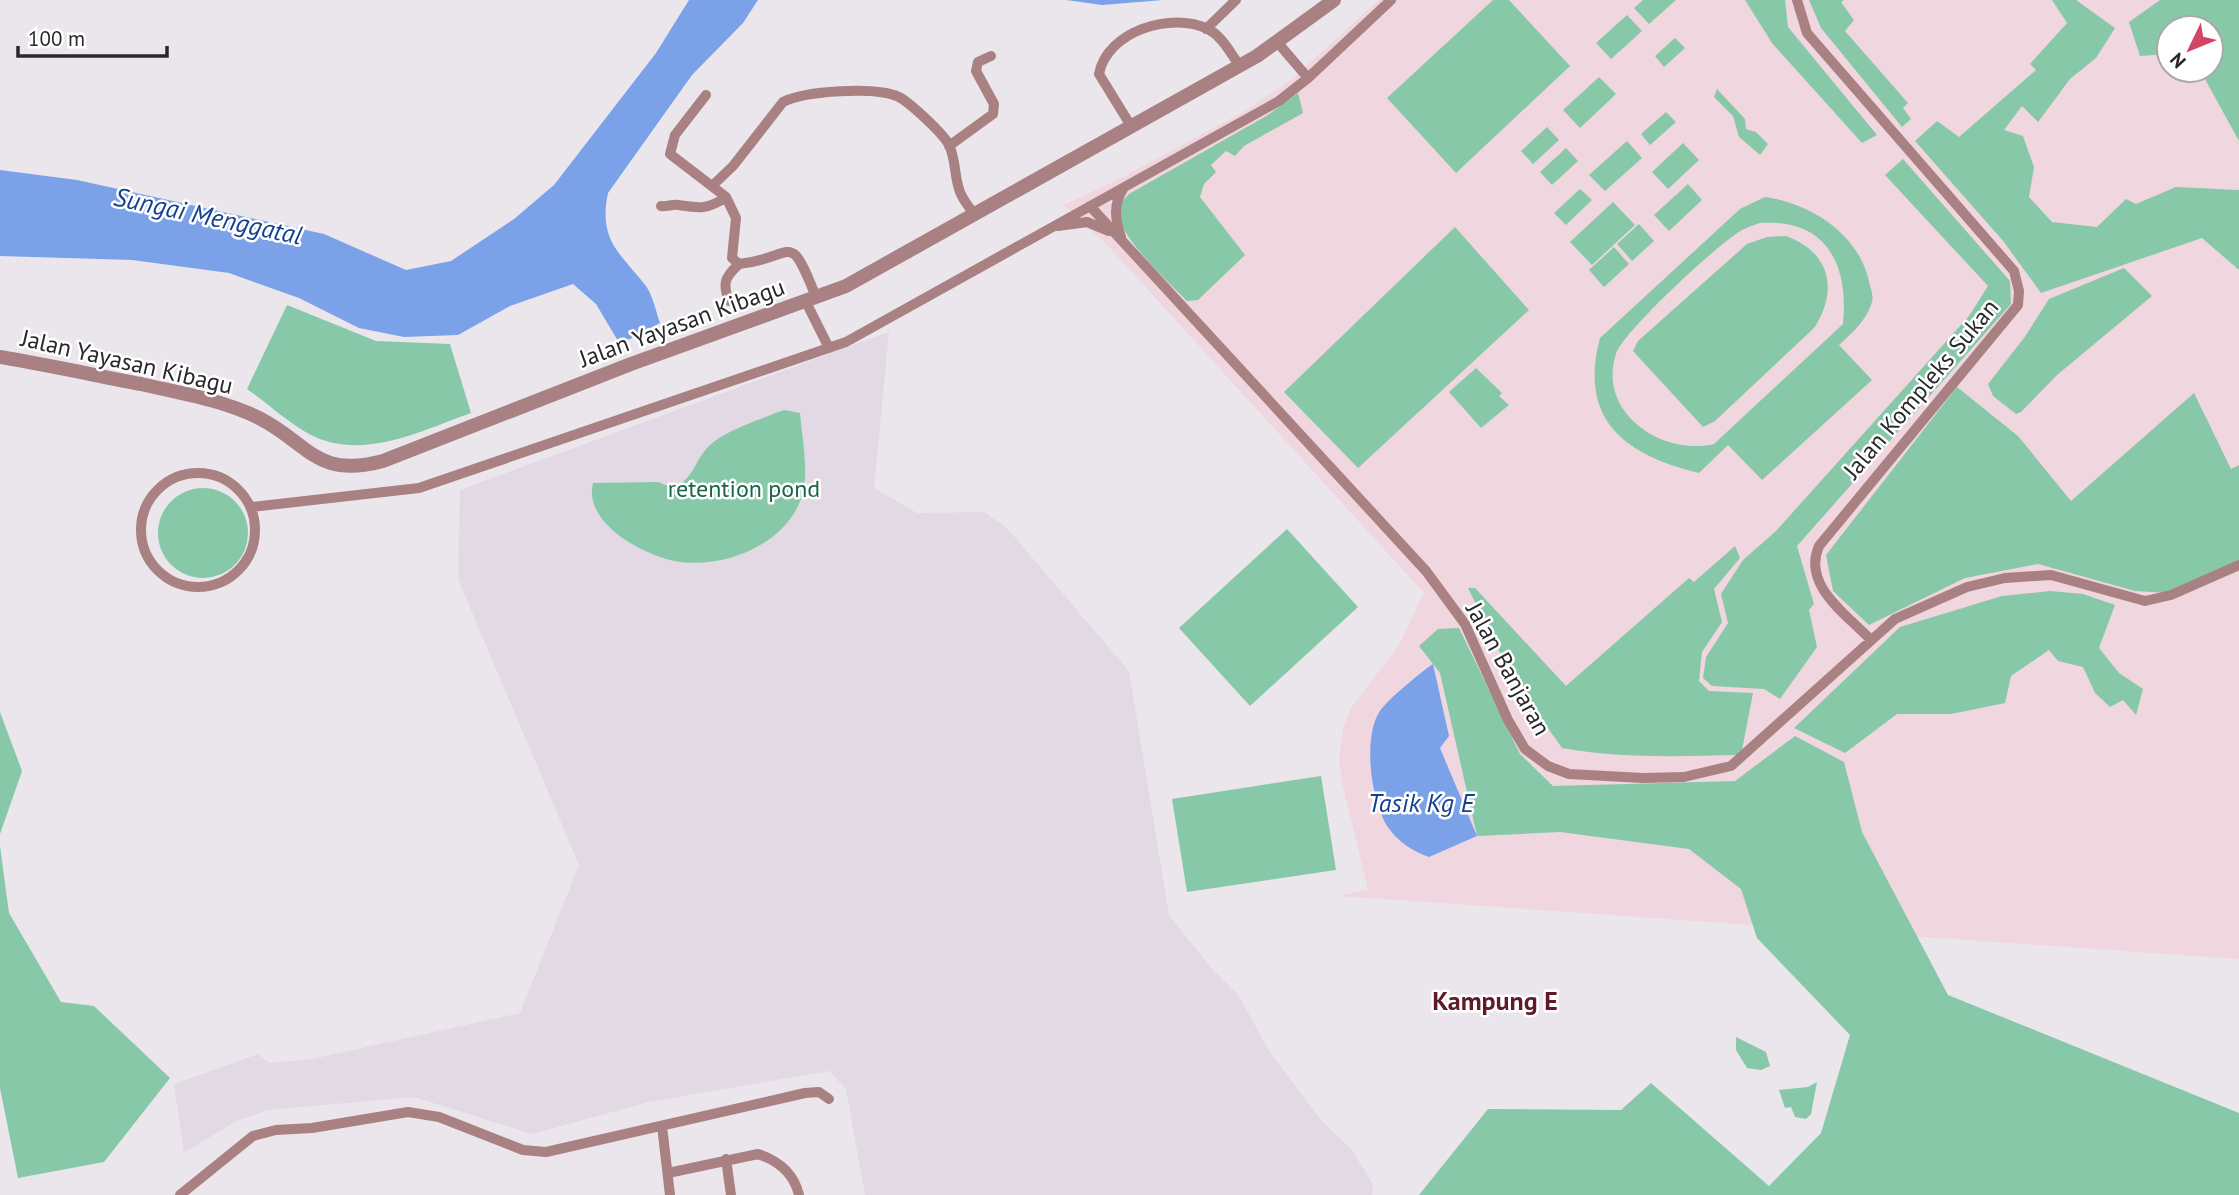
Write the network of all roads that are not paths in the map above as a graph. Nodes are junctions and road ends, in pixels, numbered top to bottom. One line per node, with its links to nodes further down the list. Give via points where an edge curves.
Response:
1 (1236, 0): 5 (street)
2 (1334, 0): 6 (street, Jalan Yayasan Kibagu)
3 (1391, 0): 9 (street)
4 (1797, 0): 28 (street, Jalan Kompleks Sukan, via 1807,33 2014,271 2020,291 2018,305 1814,557 1820,587)
5 (1206, 29): 8 (street, via 1219,37); 11 (street, via 1189,23 1157,24 1119,41 1099,74)
6 (1278, 43): 8 (street, Jalan Yayasan Kibagu); 9 (street)
7 (991, 56): 12 (street, via 978,62 976,71 994,104 993,114)
8 (1240, 66): 11 (street, Jalan Yayasan Kibagu)
9 (1308, 78): 14 (street, via 1279,100)
10 (706, 95): 13 (street, via 675,135 670,154)
11 (1131, 126): 18 (street, Jalan Yayasan Kibagu)
12 (949, 146): 13 (street, via 901,98 888,93 792,98 773,113); 18 (street, via 959,191)
13 (712, 186): 15 (street)
14 (1125, 187): 16 (street); 20 (street, via 1116,214)
15 (726, 197): 17 (street, via 705,208); 21 (street, via 736,218 731,250)
16 (1090, 205): 19 (street); 20 (street, Jalan Banjaran)
17 (661, 206)
18 (974, 214): 22 (street, Jalan Yayasan Kibagu, via 875,272)
19 (1052, 227): 20 (street, via 1087,222); 24 (street, via 889,320)
20 (1123, 241): 28 (street, Jalan Banjaran, via 1426,570 1465,625 1525,749 1548,766 1569,774 1643,778 1684,777 1731,765)
21 (738, 264): 22 (street, via 792,252 800,257); 23 (street, via 724,280)
22 (811, 300): 24 (street); 25 (street, Jalan Yayasan Kibagu, via 631,364 398,457 356,467 324,462 259,418 188,394)
23 (729, 301)
24 (829, 348): 26 (street, via 419,488)
25 (0, 356)
26 (251, 507): 26 (street, via 254,545 239,572 224,582 206,587 176,583 147,556 143,515 156,490 174,478 194,472 222,477)
27 (2239, 565): 28 (street, Jalan Banjaran, via 2171,595 2145,601 2051,575 2005,578 1933,601)
28 (1870, 639)
29 (829, 1099): 30 (street, via 818,1092 805,1093)
30 (662, 1126): 32 (street); 33 (street, via 546,1152 523,1150 439,1117 408,1112 275,1130 253,1136)
31 (726, 1159): 32 (street); 35 (street); 36 (street, via 752,1153 766,1157 784,1168)
32 (667, 1174): 34 (street)
33 (180, 1195)
34 (670, 1195)
35 (732, 1195)
36 (799, 1195)

